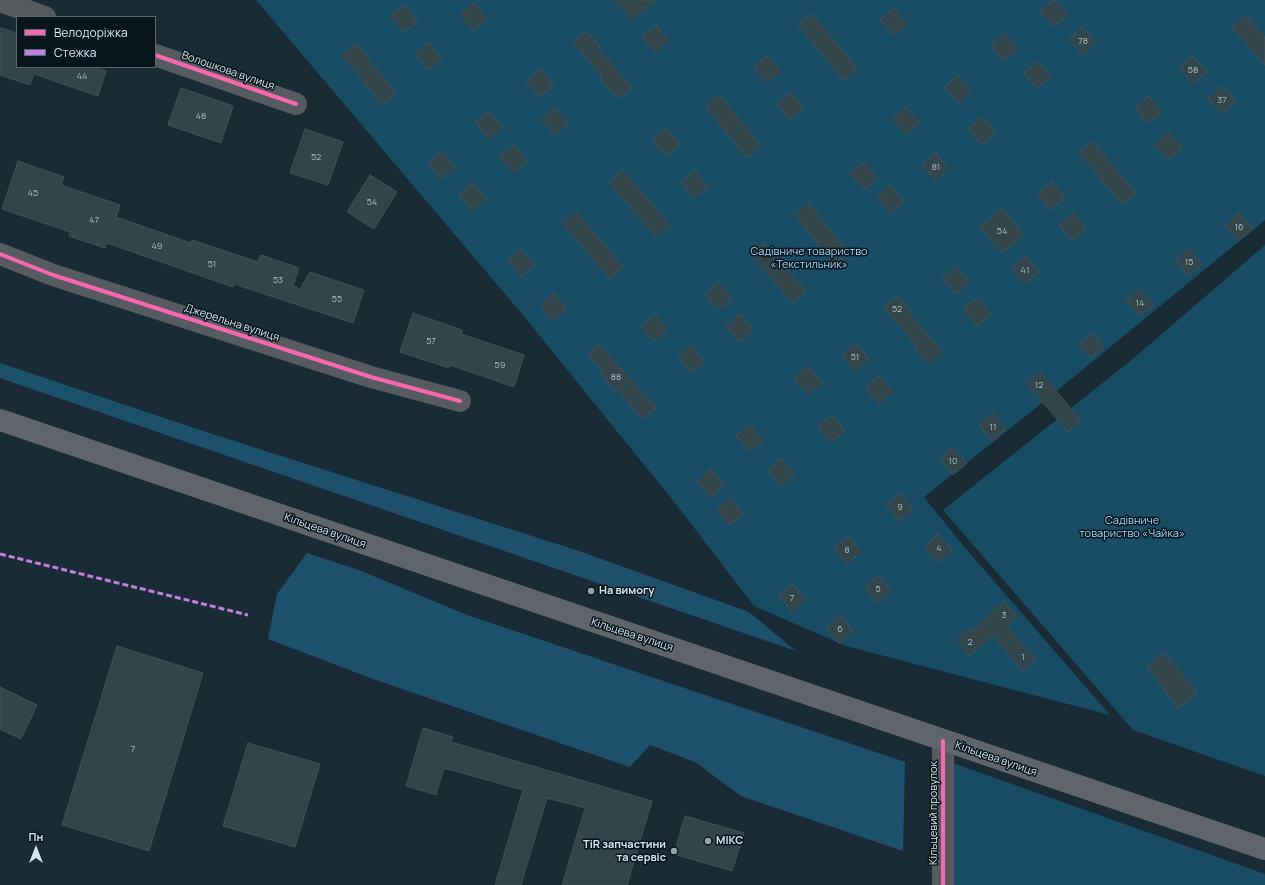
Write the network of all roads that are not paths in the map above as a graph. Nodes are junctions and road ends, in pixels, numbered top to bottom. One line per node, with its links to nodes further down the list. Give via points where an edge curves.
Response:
1 (0, 1): 2 (street)
2 (42, 16)
3 (156, 55): 4 (street, Волошкова вулиця)
4 (296, 104)
5 (0, 254): 6 (street, Джерельна вулиця, via 53,275 371,377)
6 (460, 401)
7 (0, 420): 8 (main road, Кільцева вулиця, via 782,684)
8 (943, 741): 9 (main road, Кільцева вулиця); 10 (street, Кільцевий провулок)
9 (1265, 849)
10 (943, 885)

